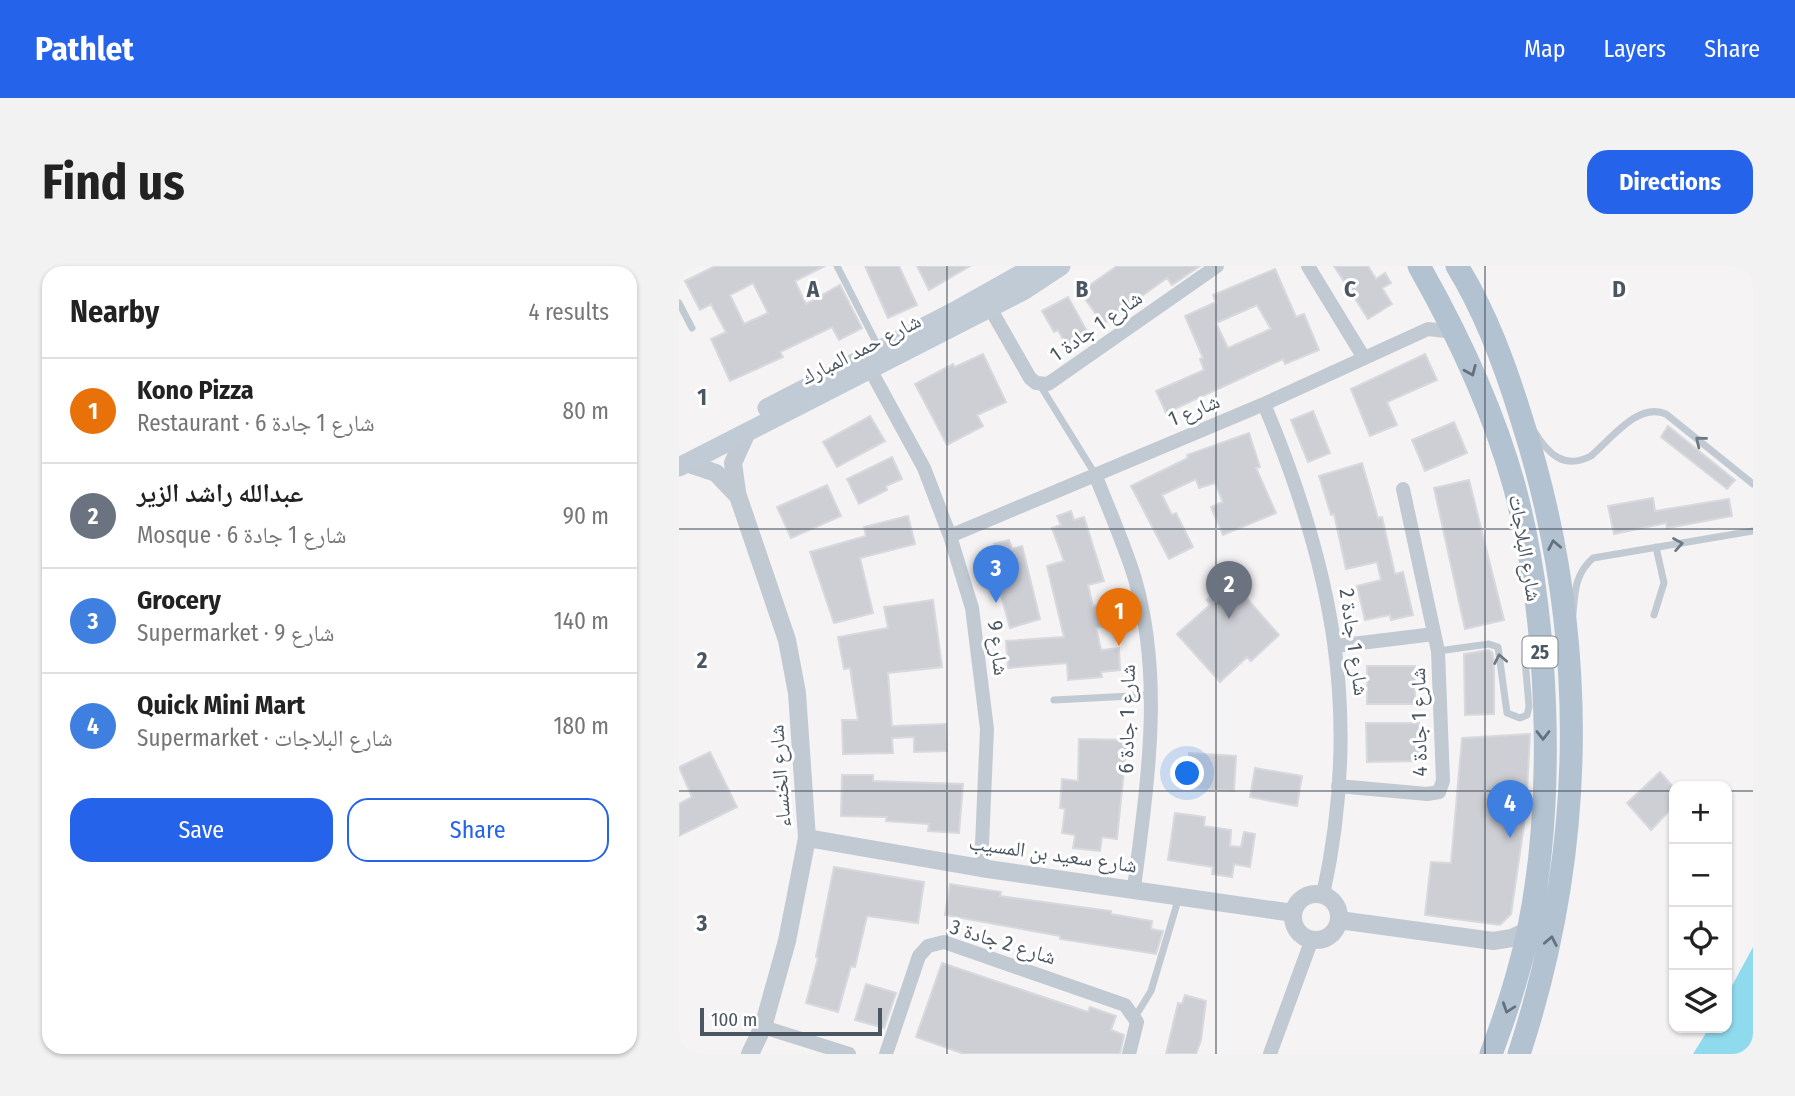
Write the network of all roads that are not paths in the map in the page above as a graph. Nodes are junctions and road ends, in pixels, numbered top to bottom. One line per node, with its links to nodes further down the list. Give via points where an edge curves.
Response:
1 (837, 266): 12 (lane)
2 (1035, 266): 12 (main road, شارع حمد المبارك)
3 (1061, 266): 9 (main road, شارع حمد المبارك)
4 (1217, 266): 15 (street, شارع 1 جادة 1, via 1052,383)
5 (1308, 266): 13 (street)
6 (1419, 266): 11 (main road, شارع البلاجات / 25)
7 (1457, 266): 16 (main road, شارع البلاجات / 25, via 1490,330)
8 (679, 303): 10 (lane)
9 (990, 308): 14 (main road, شارع حمد المبارك); 15 (street, شارع 1 جادة 1, via 1030,378)
10 (692, 328)
11 (1454, 332): 13 (street, شارع 1, via 1428,329); 28 (main road, شارع البلاجات / 25, one-way to 28, via 1513,482 1531,558)
12 (879, 348): 19 (main road, شارع حمد المبارك)
13 (1364, 358): 17 (street, شارع 1)
14 (870, 371): 18 (main road, شارع حمد المبارك); 25 (street, شارع 9, via 924,468)
15 (1040, 385): 20 (lane)
16 (1517, 402): 21 (lane, one-way to 16, via 1655,410 1642,412 1582,461 1559,460 1546,451); 32 (main road, شارع البلاجات / 25, one-way to 16, via 1551,528)
17 (1264, 404): 20 (street, شارع 1); 30 (street, شارع 1 جادة 2, via 1315,547)
18 (747, 432): 19 (main road, شارع حمد المبارك); 23 (street, شارع الخنساء, via 733,463)
19 (681, 461): 23 (street, شارع الخنساء, via 716,473)
20 (1095, 474): 25 (street, شارع 1); 33 (street, شارع 1 جادة 6, via 1134,578 1145,629)
21 (1753, 484)
22 (1403, 489): 29 (street, شارع 1 جادة 4)
23 (737, 496): 36 (street, شارع الخنساء, via 787,640 797,693)
24 (1753, 531): 26 (lane, one-way to 24)
25 (950, 536): 37 (street, شارع 9, via 972,608 987,729)
26 (1656, 547): 27 (lane, via 1664,583); 32 (lane, via 1593,558 1583,568 1575,585)
27 (1654, 615)
28 (1537, 629): 31 (lane, one-way to 31, via 1527,648 1529,707 1527,715 1520,718 1507,713 1498,648 1489,644); 43 (main road, شارع البلاجات / 25, one-way to 43, via 1544,776)
29 (1434, 634): 30 (street, شارع 1 جادة 4); 31 (street, شارع 1 جادة 4)
30 (1336, 646): 35 (street, شارع 1 جادة 2, via 1342,734)
31 (1438, 652): 35 (street, شارع 1 جادة 4, via 1443,781 1439,792)
32 (1570, 656): 55 (main road, شارع البلاجات / 25, one-way to 32, via 1556,913 1571,783)
33 (1151, 695): 34 (lane); 38 (street, شارع 1 جادة 6, via 1150,757)
34 (1054, 700)
35 (1338, 786): 40 (street, شارع 1 جادة 2)
36 (807, 838): 37 (street, شارع سعيد بن المسيب); 48 (street, شارع الخنساء, via 787,941)
37 (981, 868): 38 (street, شارع سعيد بن المسيب)
38 (1134, 888): 39 (street, شارع سعيد بن المسيب)
39 (1179, 895): 41 (street, شارع سعيد بن المسيب); 47 (lane, via 1151,991)
40 (1323, 895): 41 (street, via 1304,897); 42 (street, via 1337,908)
41 (1293, 913): 44 (street, via 1297,930)
42 (1339, 920): 44 (street, via 1329,936); 45 (street)
43 (1529, 929): 45 (street); 46 (main road, شارع البلاجات / 25)
44 (1312, 939): 53 (street)
45 (1493, 941): 46 (street)
46 (1519, 971): 54 (main road, شارع البلاجات / 25, one-way to 54)
47 (1135, 1017): 51 (street, شارع 2 جادة 3, via 1121,1002 939,942 927,946 919,956); 52 (street, via 1137,1033)
48 (763, 1027): 49 (street, شارع الخنساء); 50 (street)
49 (750, 1054)
50 (849, 1054)
51 (886, 1054)
52 (1129, 1054)
53 (1270, 1054)
54 (1491, 1054)
55 (1519, 1054)

